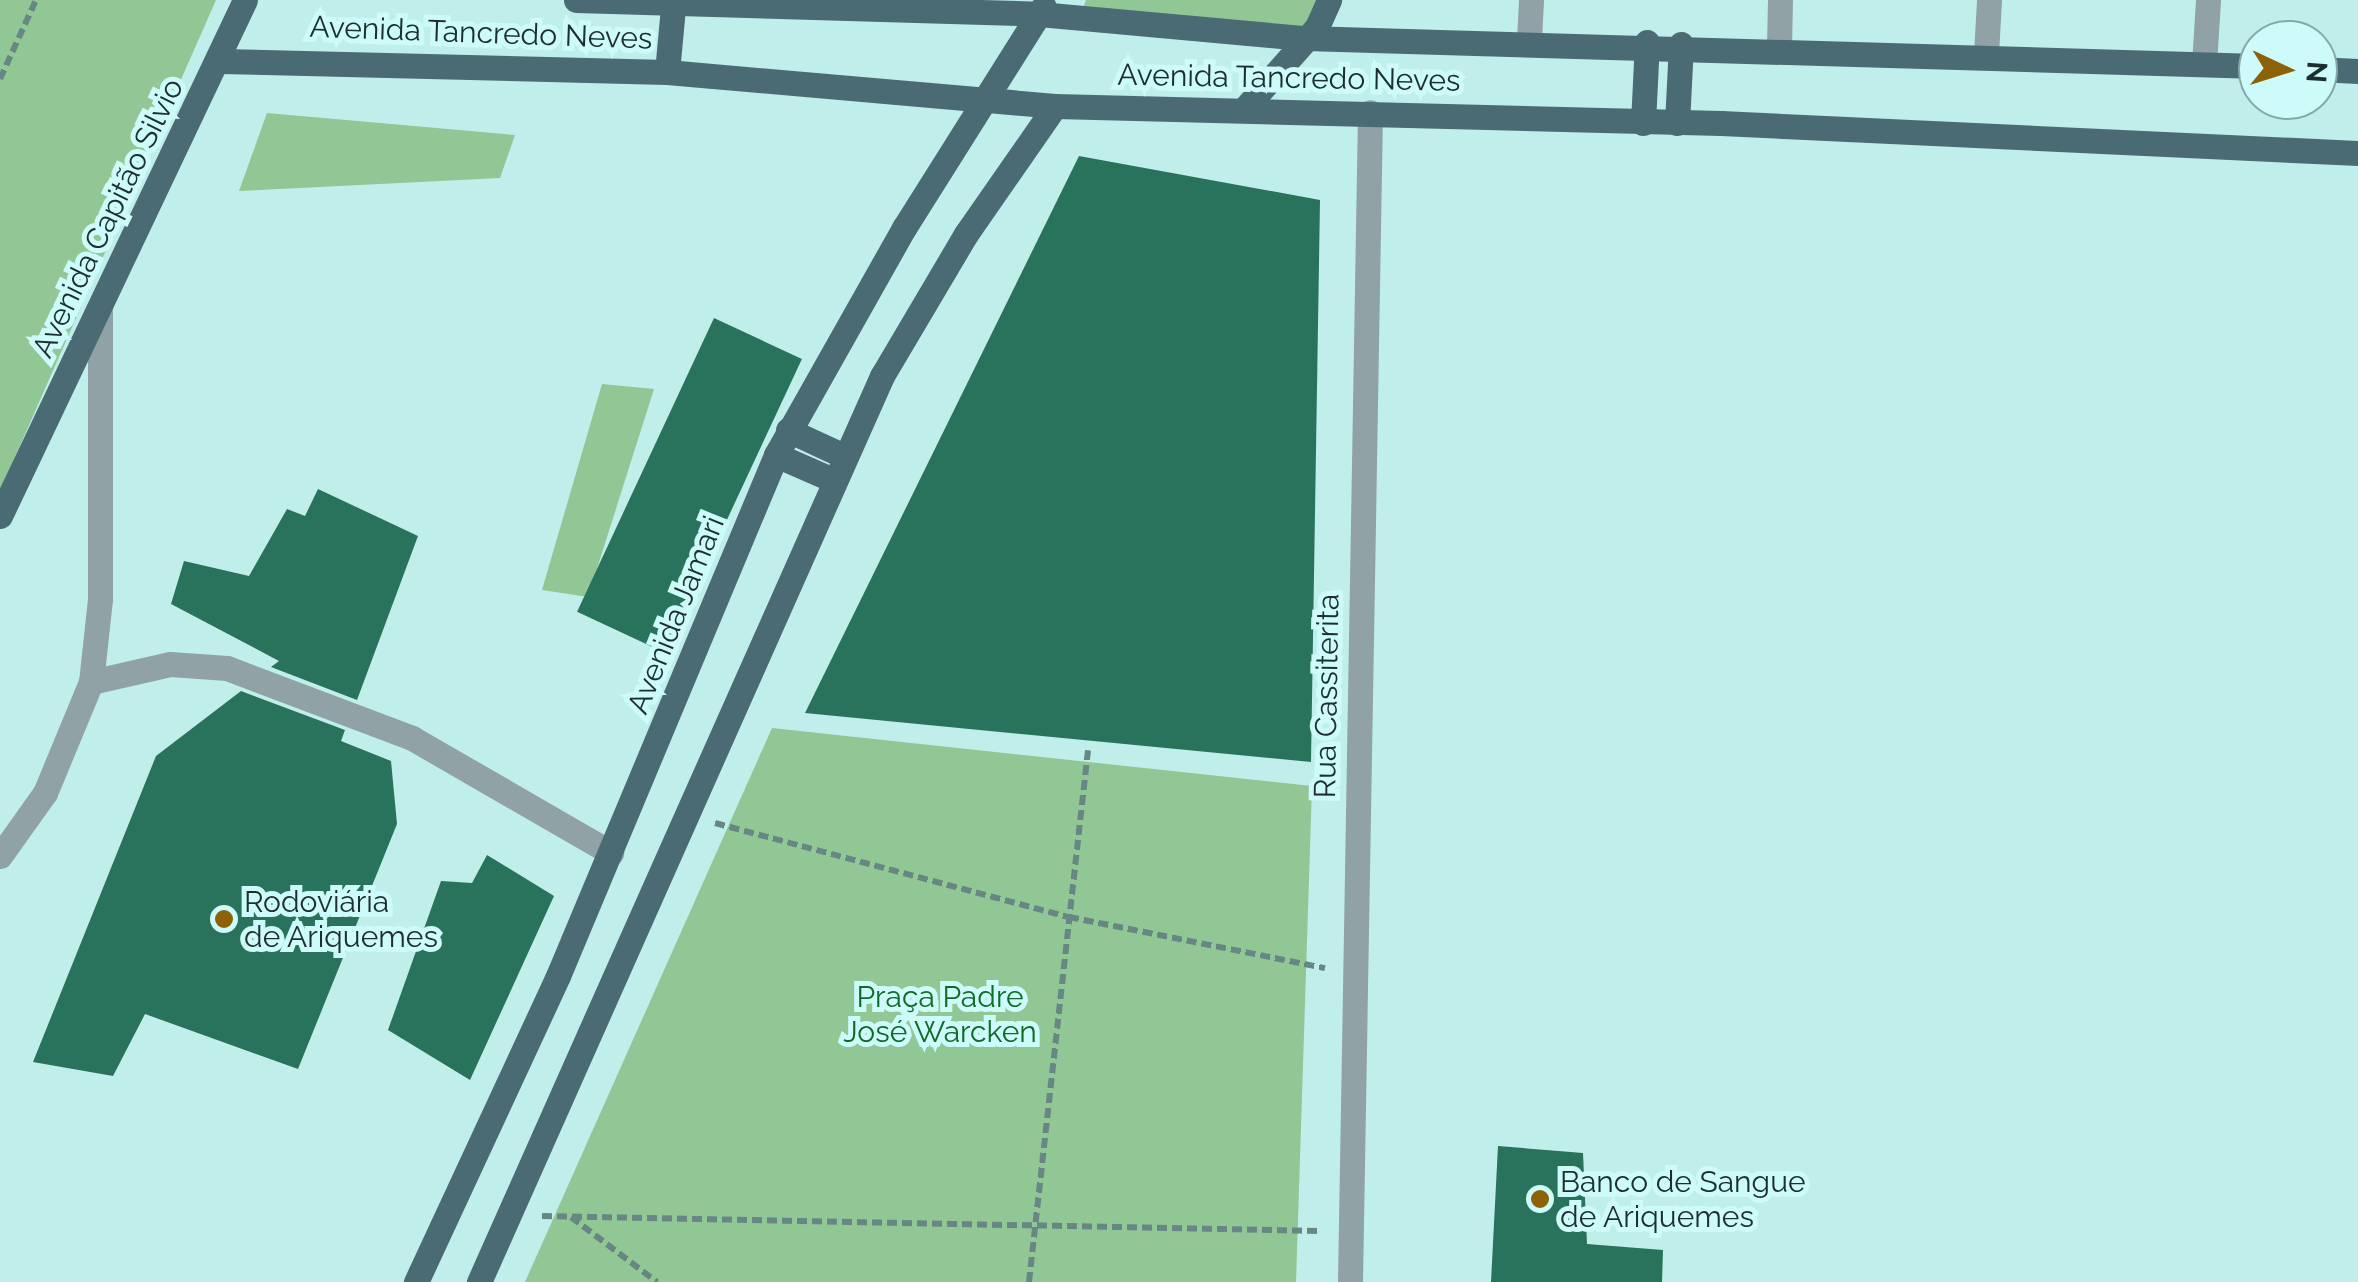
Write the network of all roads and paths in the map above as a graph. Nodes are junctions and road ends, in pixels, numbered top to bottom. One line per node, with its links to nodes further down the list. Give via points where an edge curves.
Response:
1 (36, 0): 21 (path)
2 (245, 0): 17 (main road, Avenida Capitão Silvio)
3 (576, 0): 9 (main road, Avenida Tancredo Neves)
4 (1330, 0): 11 (main road)
5 (1532, 0): 12 (street)
6 (1780, 0): 15 (street)
7 (1989, 0): 16 (street)
8 (2208, 0): 18 (street)
9 (673, 7): 10 (main road, Avenida Tancredo Neves); 20 (main road)
10 (1043, 7): 11 (main road, Avenida Tancredo Neves); 22 (main road, Avenida Jamari)
11 (1305, 38): 12 (main road, Avenida Tancredo Neves); 24 (main road)
12 (1529, 39): 13 (main road, Avenida Tancredo Neves)
13 (1647, 42): 14 (main road, Avenida Tancredo Neves); 26 (main road)
14 (1681, 44): 15 (main road, Avenida Tancredo Neves); 27 (main road)
15 (1779, 47): 16 (main road, Avenida Tancredo Neves)
16 (1986, 54): 18 (main road, Avenida Tancredo Neves)
17 (220, 62): 20 (main road, Avenida Tancredo Neves); 29 (main road, Avenida Capitão Silvio)
18 (2204, 64): 19 (main road, Avenida Tancredo Neves)
19 (2238, 65)
20 (667, 72): 22 (main road, Avenida Tancredo Neves)
21 (0, 79)
22 (982, 98): 23 (main road, Avenida Tancredo Neves); 30 (main road, Avenida Jamari)
23 (1055, 106): 24 (main road, Avenida Tancredo Neves); 32 (main road, via 966,234)
24 (1246, 107): 25 (main road, Avenida Tancredo Neves)
25 (1370, 112): 26 (main road, Avenida Tancredo Neves); 41 (street, Rua Cassiterita)
26 (1643, 122): 27 (main road, Avenida Tancredo Neves)
27 (1677, 123): 28 (main road, Avenida Tancredo Neves)
28 (2358, 153)
29 (100, 310): 34 (main road, Avenida Capitão Silvio); 35 (street, via 100,599)
30 (788, 430): 31 (main road, Avenida Jamari); 32 (main road)
31 (776, 455): 33 (main road); 38 (main road, Avenida Jamari)
32 (844, 456): 33 (main road)
33 (833, 480): 37 (main road)
34 (0, 516)
35 (91, 682): 38 (street, via 170,664 227,668 412,738); 39 (street, via 46,792)
36 (1088, 750): 40 (path)
37 (688, 816): 40 (path); 42 (main road)
38 (611, 853): 46 (main road, Avenida Jamari)
39 (0, 856)
40 (1069, 917): 41 (path); 44 (path)
41 (1355, 974): 45 (street, Rua Cassiterita)
42 (509, 1216): 43 (path); 47 (main road)
43 (571, 1217): 44 (path); 48 (path)
44 (1032, 1226): 45 (path); 49 (path)
45 (1351, 1232): 50 (street, Rua Cassiterita)
46 (416, 1282)
47 (478, 1282)
48 (657, 1282)
49 (1029, 1282)
50 (1350, 1282)

